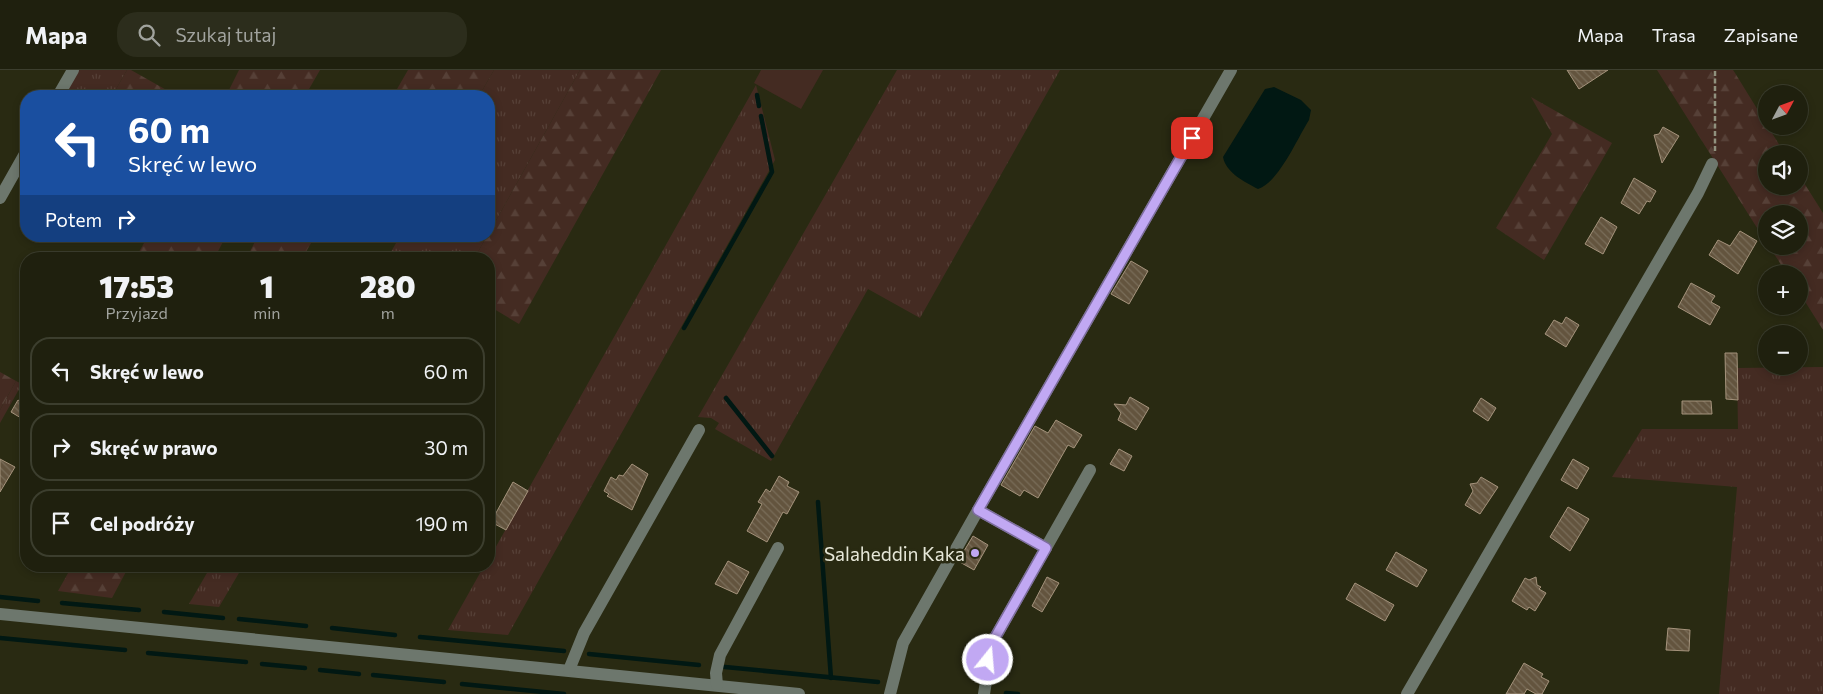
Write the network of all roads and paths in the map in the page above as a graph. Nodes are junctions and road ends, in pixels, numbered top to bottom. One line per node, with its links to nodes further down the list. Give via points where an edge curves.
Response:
1 (73, 70): 4 (street)
2 (1231, 70): 10 (street)
3 (1715, 70): 6 (path, via 1717,144)
4 (61, 90)
5 (20, 163): 7 (street)
6 (1712, 164): 19 (street)
7 (0, 198)
8 (699, 430): 14 (street, via 584,633)
9 (1090, 470): 12 (street)
10 (978, 510): 12 (street); 17 (street, via 903,643)
11 (778, 548): 15 (street, via 720,655)
12 (1046, 548): 18 (street, via 992,643)
13 (0, 614): 14 (street, via 146,631)
14 (569, 670): 15 (street)
15 (717, 685): 16 (street)
16 (799, 694)
17 (890, 694)
18 (984, 694)
19 (1407, 694)

